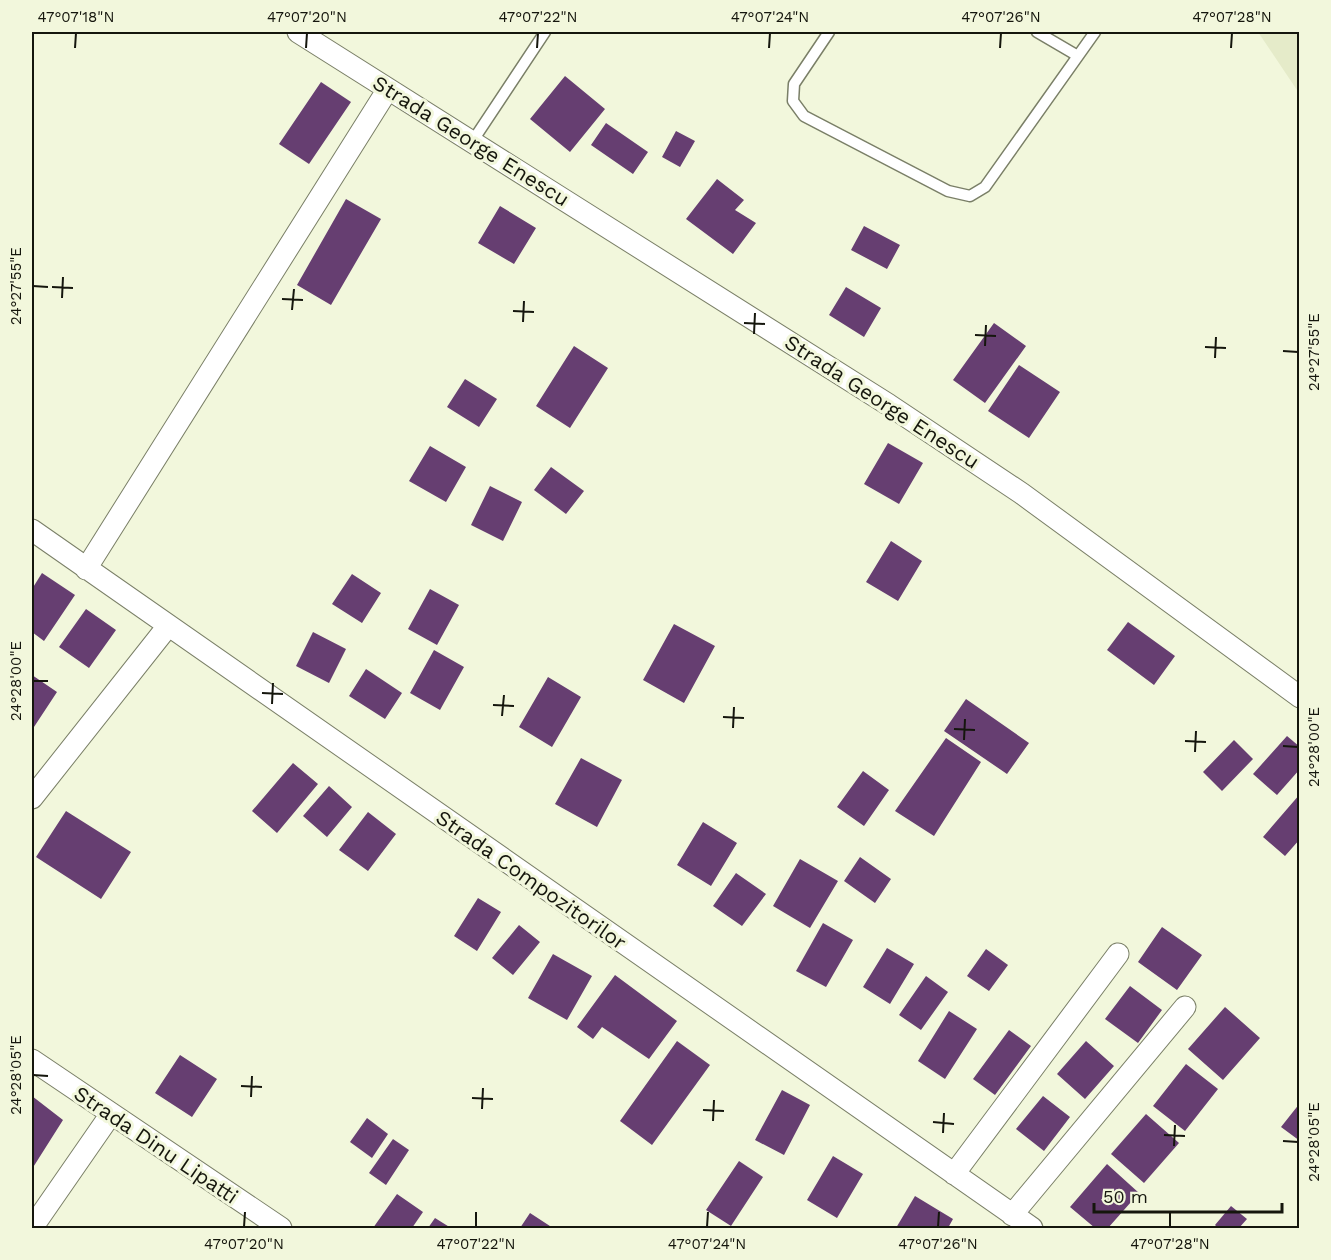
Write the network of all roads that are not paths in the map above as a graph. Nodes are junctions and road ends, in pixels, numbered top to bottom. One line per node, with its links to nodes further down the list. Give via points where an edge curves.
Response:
1 (298, 32): 7 (street, Strada George Enescu)
2 (545, 32): 8 (lane)
3 (829, 32): 6 (lane, via 794,84 793,101 804,116 948,190 970,196 986,187)
4 (1036, 32): 6 (lane)
5 (1095, 32): 6 (lane)
6 (1078, 56)
7 (388, 89): 8 (street, Strada George Enescu); 10 (street)
8 (472, 142): 12 (street, Strada George Enescu, via 1021,492)
9 (32, 530): 10 (street, Strada Compozitorilor)
10 (86, 569): 11 (street, Strada Compozitorilor)
11 (168, 626): 13 (street); 18 (street, Strada Compozitorilor)
12 (1299, 696)
13 (32, 798)
14 (1118, 954): 18 (street)
15 (1185, 1007): 19 (street)
16 (32, 1060): 17 (street, Strada Dinu Lipatti)
17 (111, 1114): 20 (street); 21 (street, Strada Dinu Lipatti)
18 (954, 1174): 19 (street, Strada Compozitorilor)
19 (1012, 1215): 22 (street, Strada Compozitorilor)
20 (32, 1228)
21 (281, 1228)
22 (1032, 1228)

